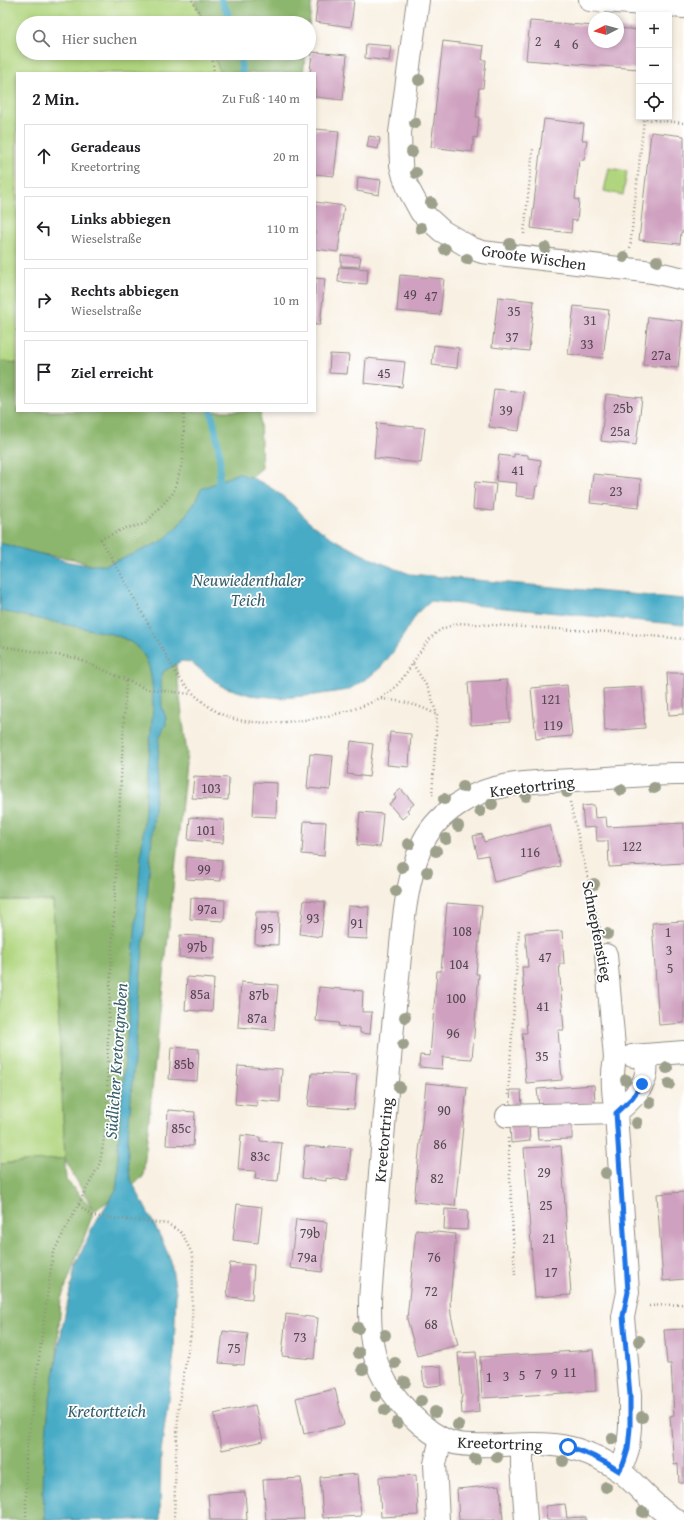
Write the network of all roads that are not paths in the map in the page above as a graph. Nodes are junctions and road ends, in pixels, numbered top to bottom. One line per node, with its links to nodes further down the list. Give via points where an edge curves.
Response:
1 (418, 0): 4 (street, Groote Wischen, via 399,149 404,177 421,212 442,231 482,252 653,272)
2 (590, 0): 3 (street)
3 (684, 7)
4 (684, 279)
5 (684, 774): 12 (street, Kreetortring, via 503,786 470,797 442,817 430,829 421,848 410,881 389,1060 370,1300 370,1330 376,1360 386,1384 419,1422)
6 (606, 955): 9 (street, Schnepfenstieg)
7 (684, 1052): 8 (street)
8 (646, 1055): 9 (street); 10 (street, via 646,1073 642,1084)
9 (615, 1058): 10 (street, Schnepfenstieg, via 612,1087)
10 (616, 1113): 11 (street); 14 (street, Schnepfenstieg, via 628,1292 623,1316 630,1395 628,1449)
11 (507, 1116)
12 (441, 1438): 13 (street, Kreetortring, via 471,1445); 15 (street, via 435,1464)
13 (522, 1445): 14 (street, Kreetortring, via 553,1445 579,1450); 16 (street)
14 (619, 1471): 17 (street, Kreetortring, via 657,1507)
15 (438, 1520)
16 (526, 1520)
17 (676, 1520)

